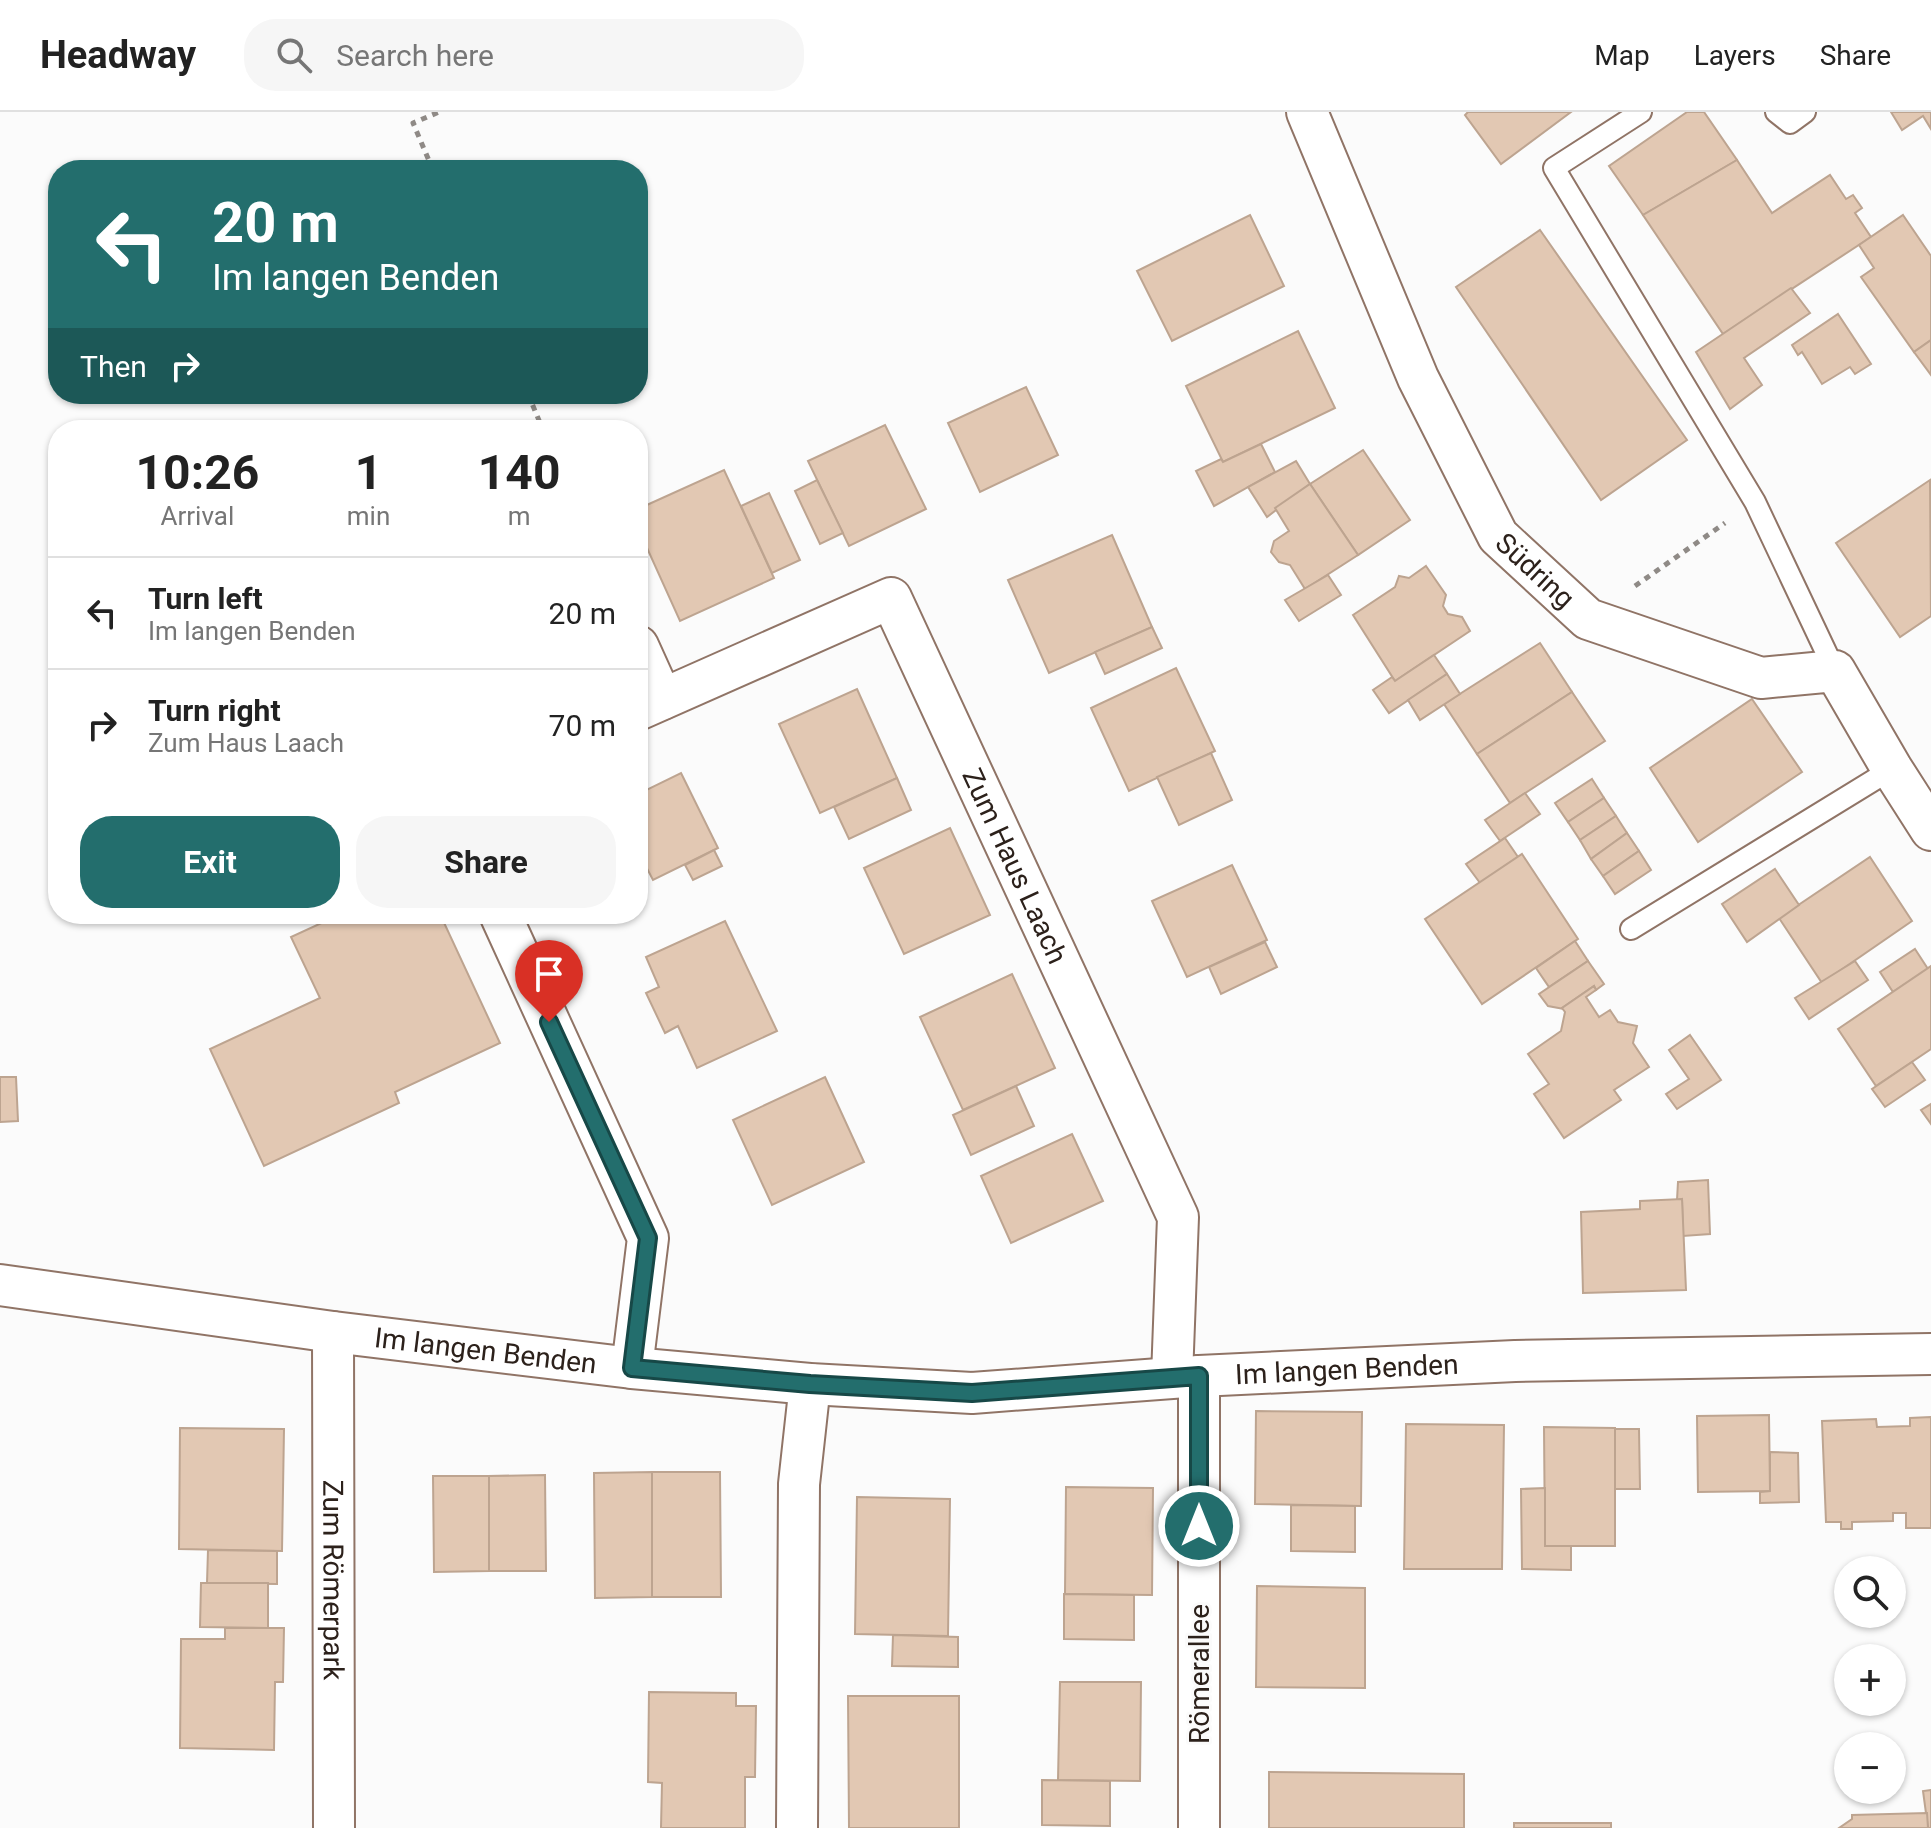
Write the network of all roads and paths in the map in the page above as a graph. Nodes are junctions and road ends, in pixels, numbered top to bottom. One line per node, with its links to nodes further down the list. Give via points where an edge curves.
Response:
1 (439, 112): 6 (path, via 413,123)
2 (1307, 112): 8 (street, Südring, via 1418,378 1498,536)
3 (1641, 112): 7 (lane, via 1554,168)
4 (1776, 112): 5 (lane, via 1790,123)
5 (1805, 112)
6 (429, 160)
7 (1755, 502): 8 (path); 9 (lane)
8 (1588, 619): 9 (street, Südring, via 1761,678)
9 (1835, 671): 11 (street)
10 (650, 705): 19 (street, Zum Haus Laach, via 891,598 1178,1217)
11 (1892, 769): 12 (street); 14 (lane)
12 (1931, 830)
13 (505, 924): 18 (street, via 648,1238)
14 (1631, 929)
15 (0, 1285): 16 (street, Im langen Benden)
16 (333, 1332): 18 (street, Im langen Benden); 21 (street, Zum Römerpark)
17 (1931, 1354): 19 (street, Im langen Benden, via 1515,1361)
18 (632, 1368): 20 (street, Im langen Benden)
19 (1186, 1376): 20 (street, Im langen Benden, via 972,1393); 23 (street, Römerallee)
20 (810, 1384): 22 (street, via 799,1484)
21 (334, 1828)
22 (797, 1828)
23 (1199, 1828)

